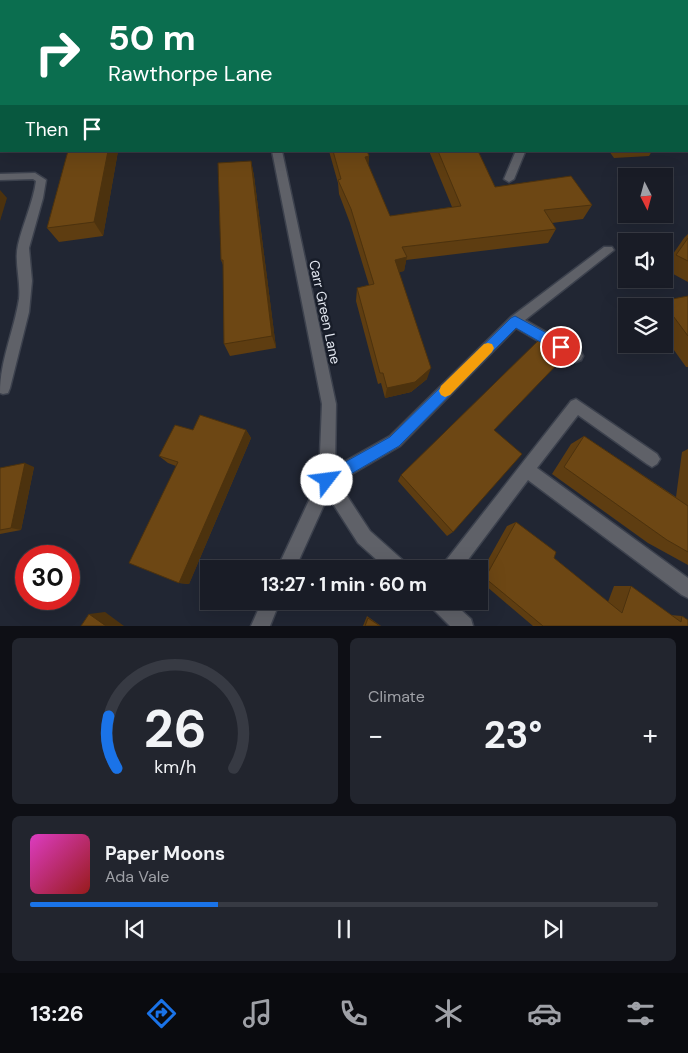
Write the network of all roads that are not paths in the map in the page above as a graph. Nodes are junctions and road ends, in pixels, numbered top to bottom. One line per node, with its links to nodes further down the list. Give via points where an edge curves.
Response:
1 (277, 152): 11 (street, Carr Green Lane, via 329,404)
2 (522, 152): 4 (street)
3 (0, 177): 8 (street, via 35,176 40,180 40,191 22,256 26,271 24,301)
4 (509, 179)
5 (608, 250): 6 (street)
6 (515, 321): 7 (street); 11 (street, via 394,441)
7 (576, 356)
8 (3, 388)
9 (652, 459): 10 (street, via 576,406)
10 (527, 470): 14 (street); 15 (street)
11 (327, 480): 12 (street); 13 (street, via 364,537)
12 (290, 560)
13 (390, 560)
14 (457, 560)
15 (688, 589)
16 (267, 610): 18 (street)
17 (447, 610): 19 (street)
18 (260, 626)
19 (464, 626)

